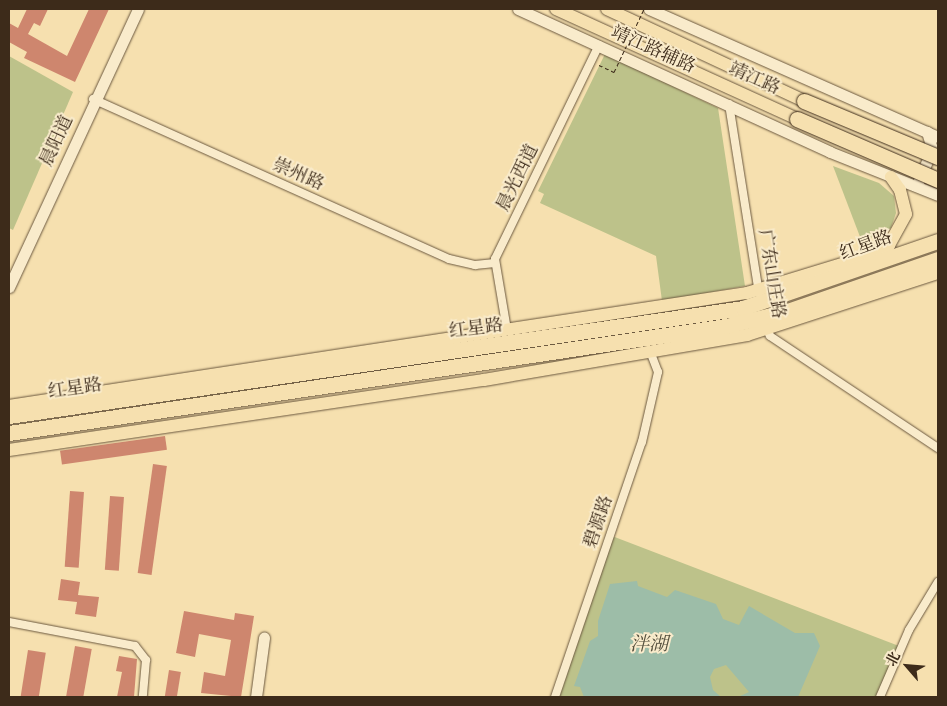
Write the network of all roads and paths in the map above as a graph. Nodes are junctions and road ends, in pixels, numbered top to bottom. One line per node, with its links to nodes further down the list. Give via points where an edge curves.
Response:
1 (132, 9): 10 (street, 晨阳道)
2 (138, 9): 10 (street, 晨阳道)
3 (518, 9): 8 (street, 靖江路辅路)
4 (556, 9): 13 (main road, 靖江路)
5 (607, 9): 11 (main road, 靖江路)
6 (644, 9): 9 (path, bridge, via 614,72)
7 (649, 9): 14 (street, 靖江路辅路)
8 (599, 45): 9 (street, 晨光西道); 12 (street, 靖江路辅路)
9 (592, 61): 23 (street, 晨光西道)
10 (93, 100): 23 (street, 崇州路, via 448,259 475,265); 25 (street, 晨阳道); 26 (street, 晨阳道)
11 (804, 101): 15 (highway, 靖江路, bridge)
12 (729, 104): 16 (street, 靖江路辅路); 27 (street, 广东山庄路)
13 (797, 119): 18 (highway, 靖江路, bridge)
14 (933, 135): 17 (street, via 930,161 920,179)
15 (938, 156): 18 (street, via 927,182)
16 (891, 177): 17 (street, 靖江路辅路); 20 (main road, via 900,190 906,214)
17 (908, 184): 18 (street, 靖江路辅路)
18 (936, 189)
19 (938, 240): 22 (highway, 红星路)
20 (889, 245): 22 (main road); 22 (street)
21 (938, 260): 27 (highway, 红星路)
22 (869, 261): 27 (highway, 红星路)
23 (495, 263): 29 (street)
24 (938, 273): 28 (main road)
25 (9, 277)
26 (9, 287)
27 (762, 310): 28 (highway); 29 (main road); 30 (main road); 32 (highway, 红星路, via 744,308); 33 (highway, 红星路); 34 (street, 广东山庄路)
28 (782, 322)
29 (507, 330): 31 (main road)
30 (652, 354): 35 (main road); 41 (street, 碧源路, via 658,372 642,442)
31 (9, 406)
32 (9, 416)
33 (9, 433)
34 (938, 448)
35 (9, 450)
36 (938, 582): 42 (street, via 910,630)
37 (9, 622): 39 (street, via 135,646 146,660)
38 (264, 638): 40 (street)
39 (143, 697)
40 (256, 697)
41 (555, 697)
42 (880, 697)

